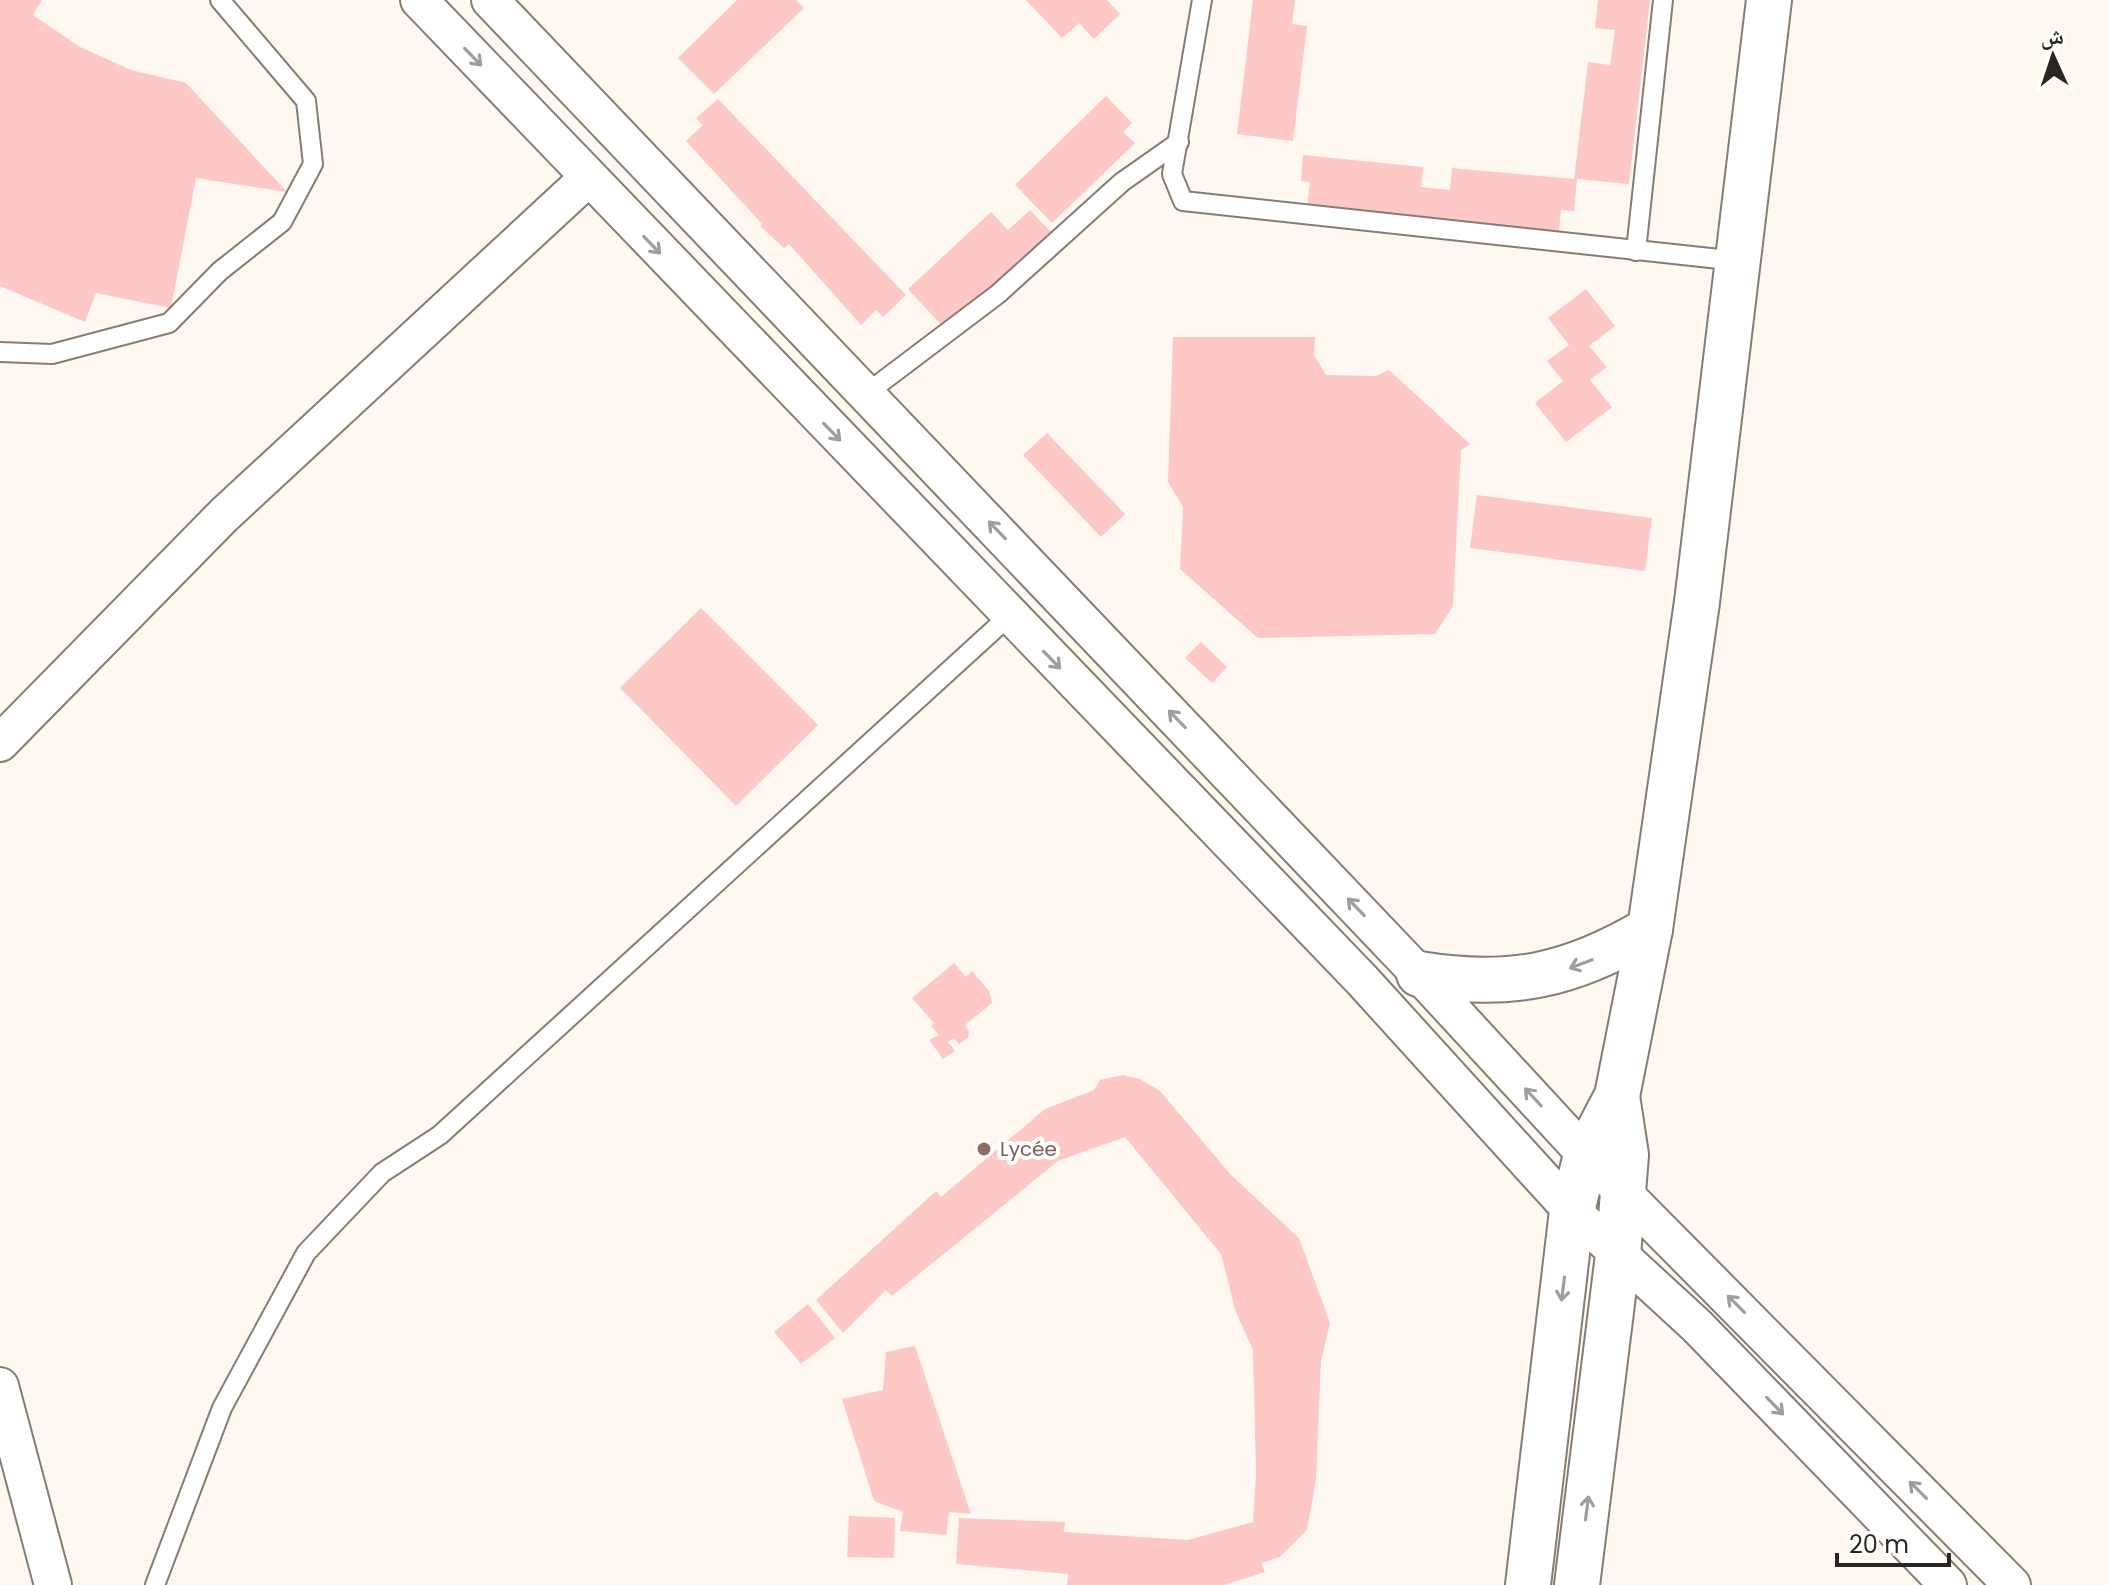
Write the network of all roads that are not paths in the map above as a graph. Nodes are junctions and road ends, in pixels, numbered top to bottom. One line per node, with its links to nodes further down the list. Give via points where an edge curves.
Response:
1 (220, 0): 11 (lane, via 306,101 313,164 282,222 220,271 169,323 52,354)
2 (419, 0): 8 (street, one-way to 8)
3 (490, 0): 12 (street)
4 (1202, 0): 7 (lane)
5 (1663, 0): 9 (lane)
6 (1769, 0): 10 (main road)
7 (1179, 142): 9 (lane, via 1172,174 1183,201); 12 (lane, via 1122,182 998,294)
8 (588, 178): 13 (street, one-way to 13); 14 (street, via 224,515)
9 (1636, 251): 10 (lane)
10 (1738, 261): 15 (main road)
11 (0, 352)
12 (867, 393): 16 (street, one-way to 12)
13 (1009, 616): 20 (street, one-way to 20, via 1362,980); 24 (lane, via 440,1135 382,1173 306,1253 222,1408)
14 (0, 743)
15 (1650, 929): 16 (main road, one-way to 16, via 1609,954 1528,978 1467,982); 17 (main road)
16 (1419, 974): 18 (street, one-way to 16)
17 (1617, 1096): 18 (main road); 19 (main road, via 1626,1155)
18 (1586, 1155): 19 (street); 20 (main road)
19 (1623, 1190): 21 (main road); 28 (street, one-way to 19)
20 (1572, 1211): 21 (street); 25 (main road, one-way to 25)
21 (1618, 1255): 26 (main road, one-way to 21); 27 (street, one-way to 27, via 1697,1326)
22 (0, 1386): 23 (street)
23 (53, 1585)
24 (155, 1585)
25 (1528, 1585)
26 (1577, 1585)
27 (1948, 1585)
28 (2012, 1585)

